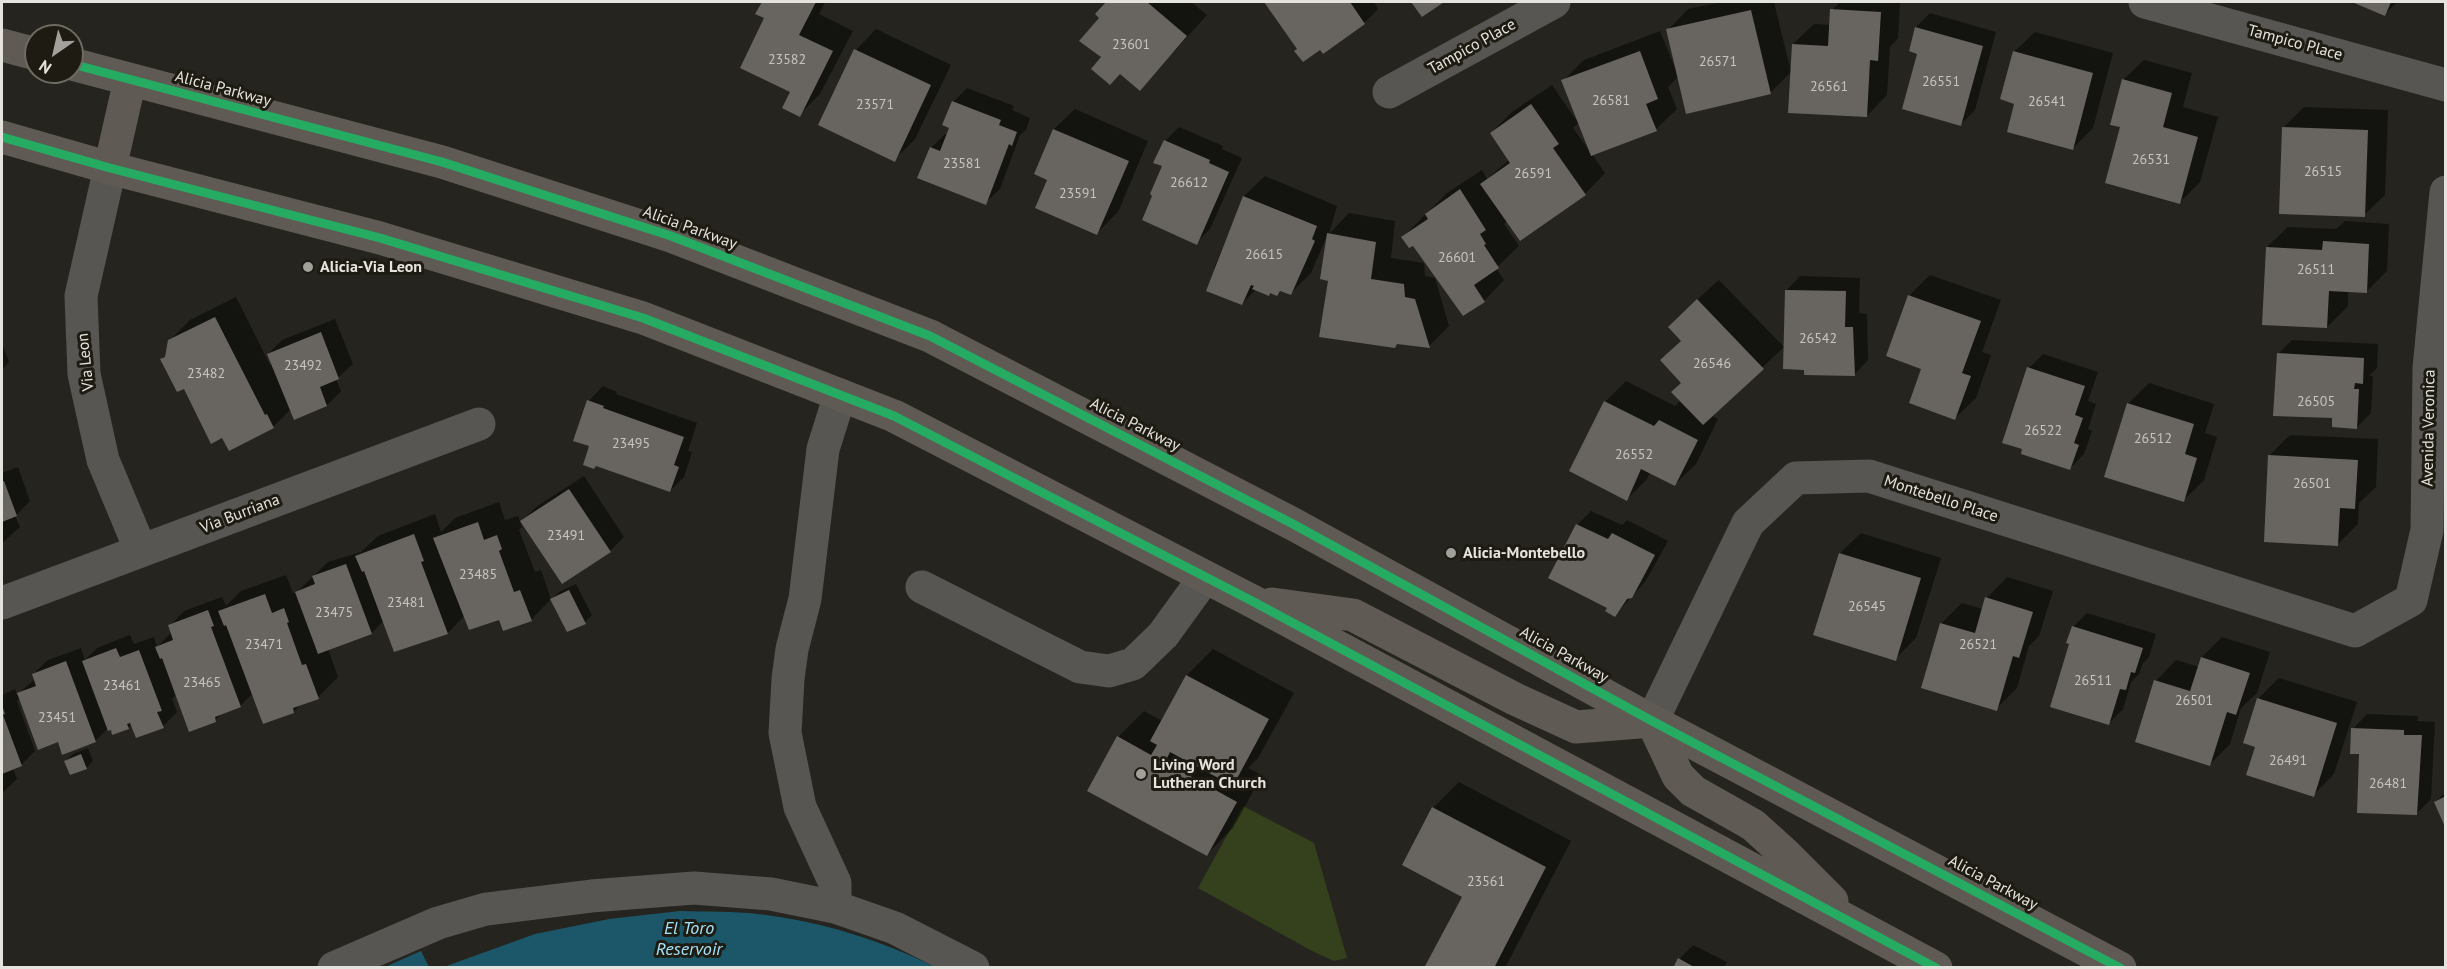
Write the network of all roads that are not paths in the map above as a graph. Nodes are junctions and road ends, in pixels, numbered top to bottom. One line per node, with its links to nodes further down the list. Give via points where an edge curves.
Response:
1 (1554, 2): 8 (street, Tampico Place)
2 (2145, 2): 7 (street, Tampico Place)
3 (2, 45): 4 (main road)
4 (24, 51)
5 (84, 67): 6 (main road, Alicia Parkway)
6 (130, 80): 10 (main road); 20 (main road, Alicia Parkway, via 453,165 671,236 930,336 1293,524)
7 (2445, 85)
8 (1389, 92)
9 (2, 137): 10 (main road)
10 (110, 168): 12 (main road, via 380,238 643,318); 14 (street, Via Leon, via 81,296 84,374 103,460)
11 (2445, 192): 19 (street, Avenida Veronica, via 2429,368 2427,530 2411,600)
12 (840, 395): 15 (main road, via 894,416); 21 (street, via 823,449 807,588 789,669 785,733 800,807 835,883)
13 (478, 424): 14 (street, Via Burriana)
14 (141, 551): 18 (street, Via Burriana)
15 (1205, 577): 16 (street, via 1163,635 1133,664 1109,671 1080,667); 17 (main road)
16 (922, 587)
17 (1252, 601): 20 (main road, via 1353,615 1576,727); 22 (main road)
18 (2, 603)
19 (2355, 631): 20 (street, Montebello Place, via 1869,476 1796,478 1748,523)
20 (1652, 721): 22 (main road, via 1684,783 1753,825); 26 (main road, Alicia Parkway)
21 (835, 907): 23 (street, via 771,894 694,888 591,896 486,909 438,923); 24 (street, via 895,928)
22 (1854, 924): 25 (main road)
23 (334, 968)
24 (973, 968)
25 (1936, 968)
26 (2120, 968)

